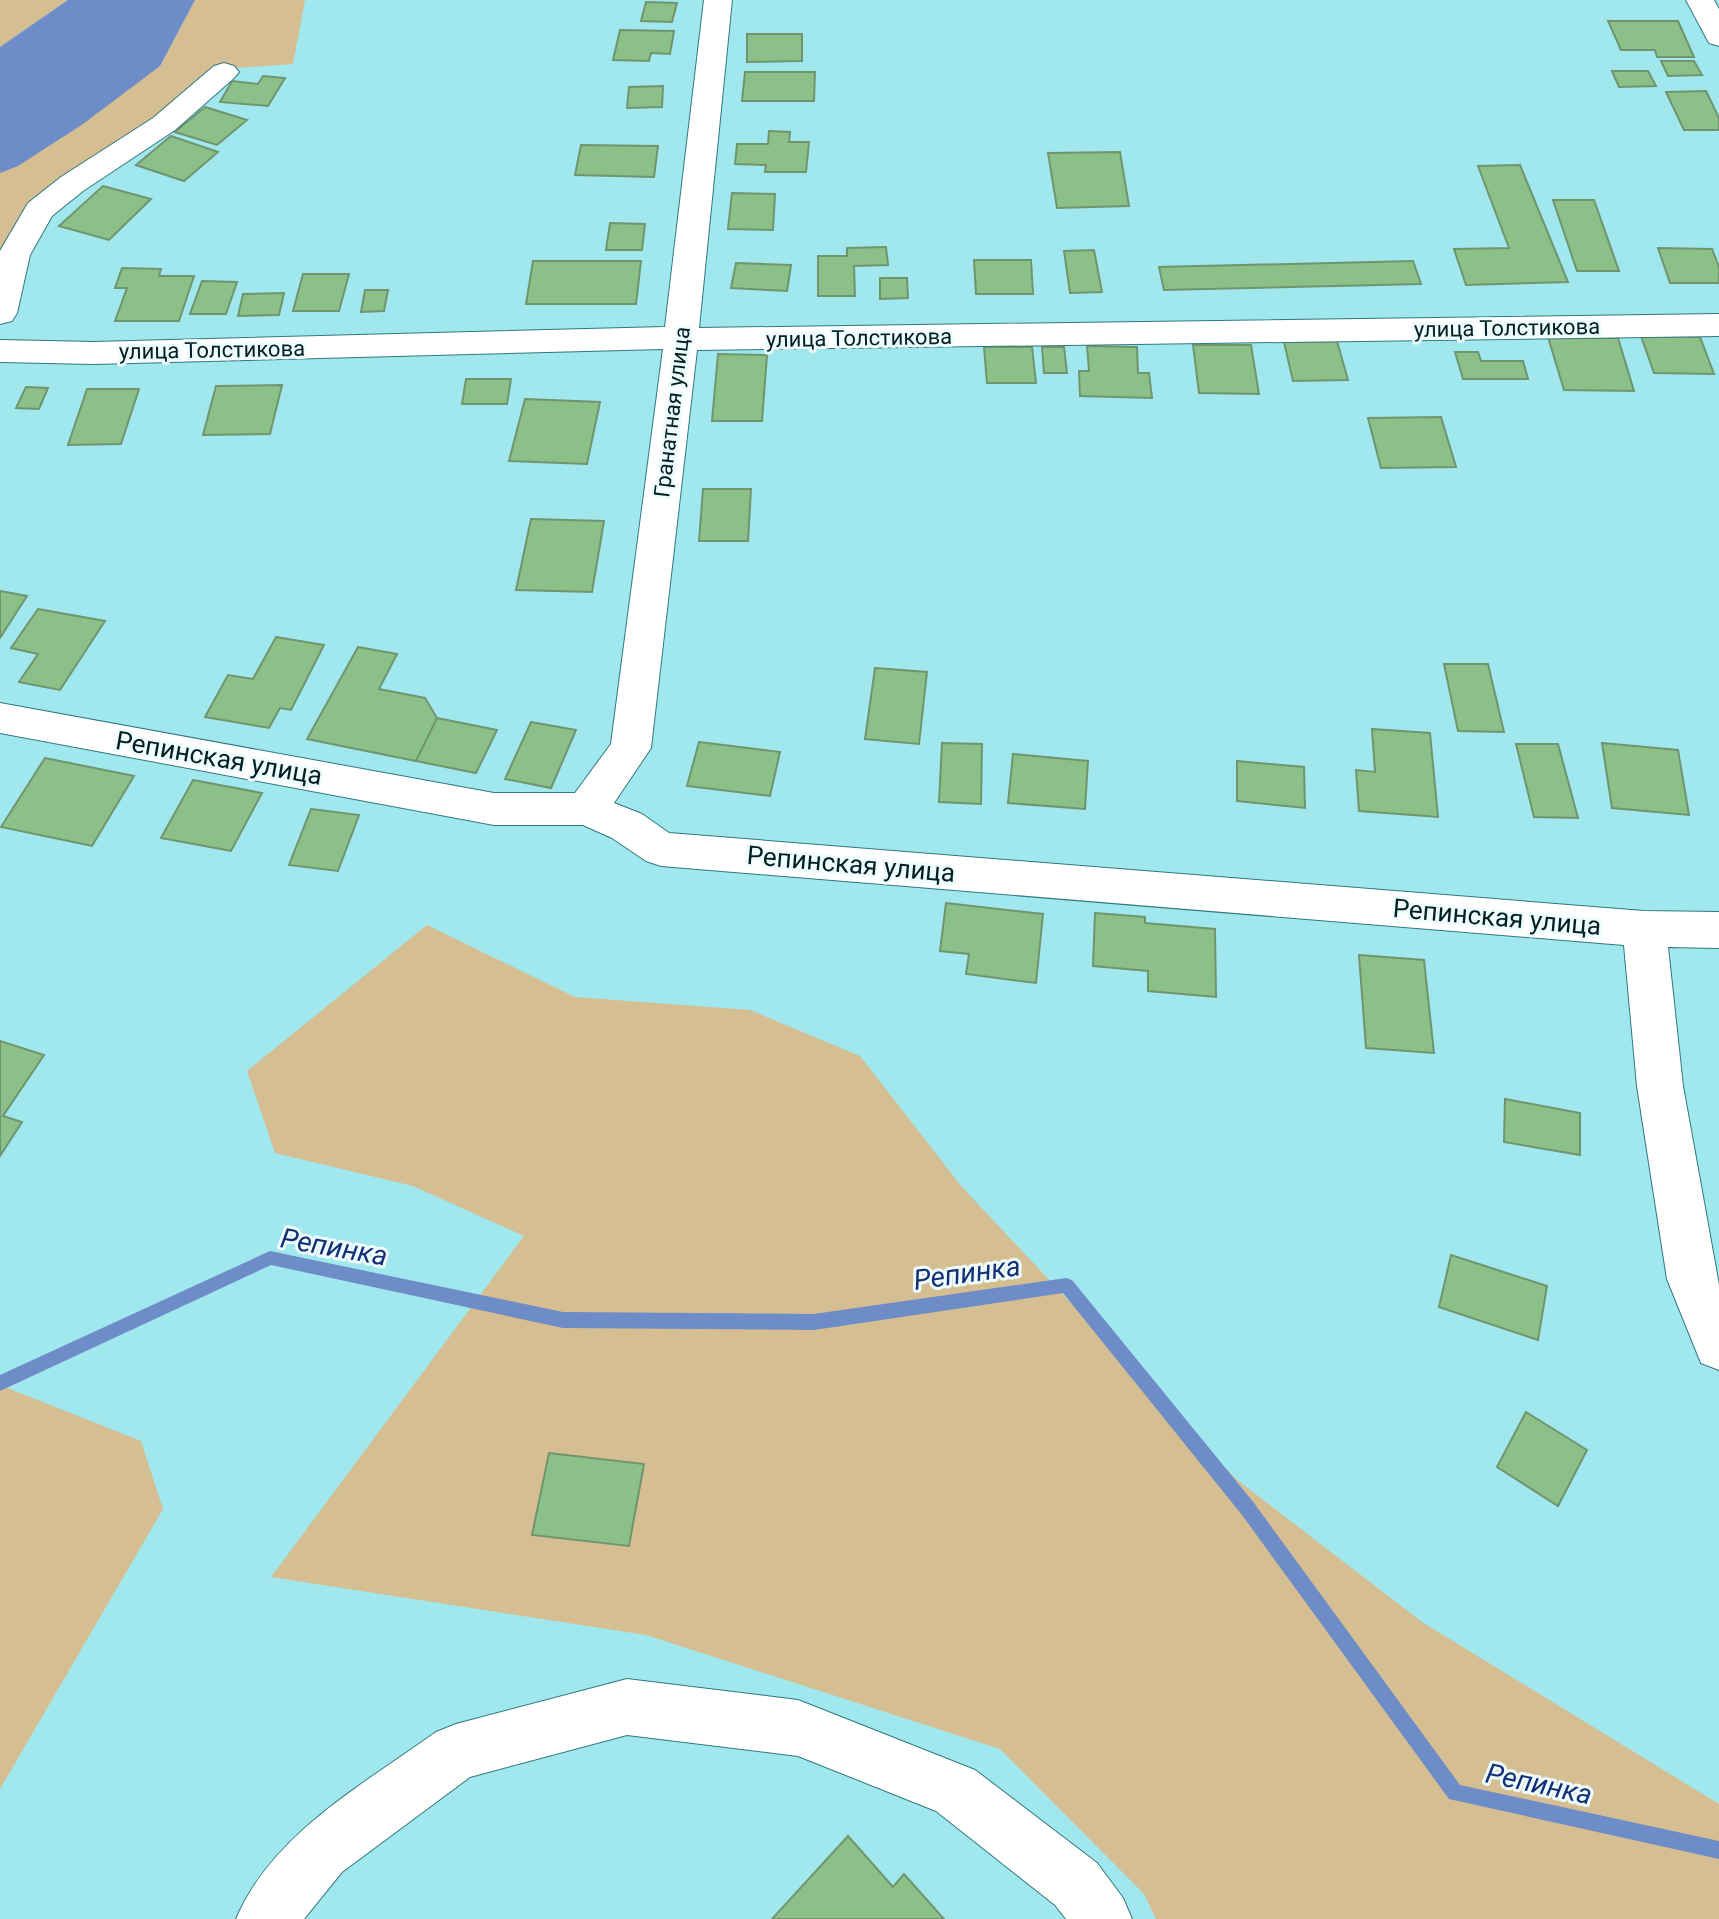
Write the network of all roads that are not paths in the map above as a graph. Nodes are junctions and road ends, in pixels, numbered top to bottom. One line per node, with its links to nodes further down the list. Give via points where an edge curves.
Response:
1 (718, 0): 7 (street, Гранатная улица)
2 (1700, 0): 3 (street)
3 (1719, 37)
4 (224, 72): 5 (street, via 164,124 39,210 14,255)
5 (0, 313)
6 (1719, 325): 7 (street, улица Толстикова)
7 (681, 338): 8 (street, улица Толстикова); 10 (street, Гранатная улица, via 631,748)
8 (0, 351)
9 (0, 718): 10 (street, Репинская улица, via 494,809)
10 (586, 809): 11 (street, Репинская улица, via 627,826 661,849)
11 (1644, 929): 12 (street, Репинская улица); 13 (street, via 1660,1086 1692,1279)
12 (1719, 930)
13 (1719, 1346)
14 (266, 1919): 15 (street, via 321,1851 456,1752 627,1707 798,1728 955,1790 1076,1884)
15 (1102, 1919)

